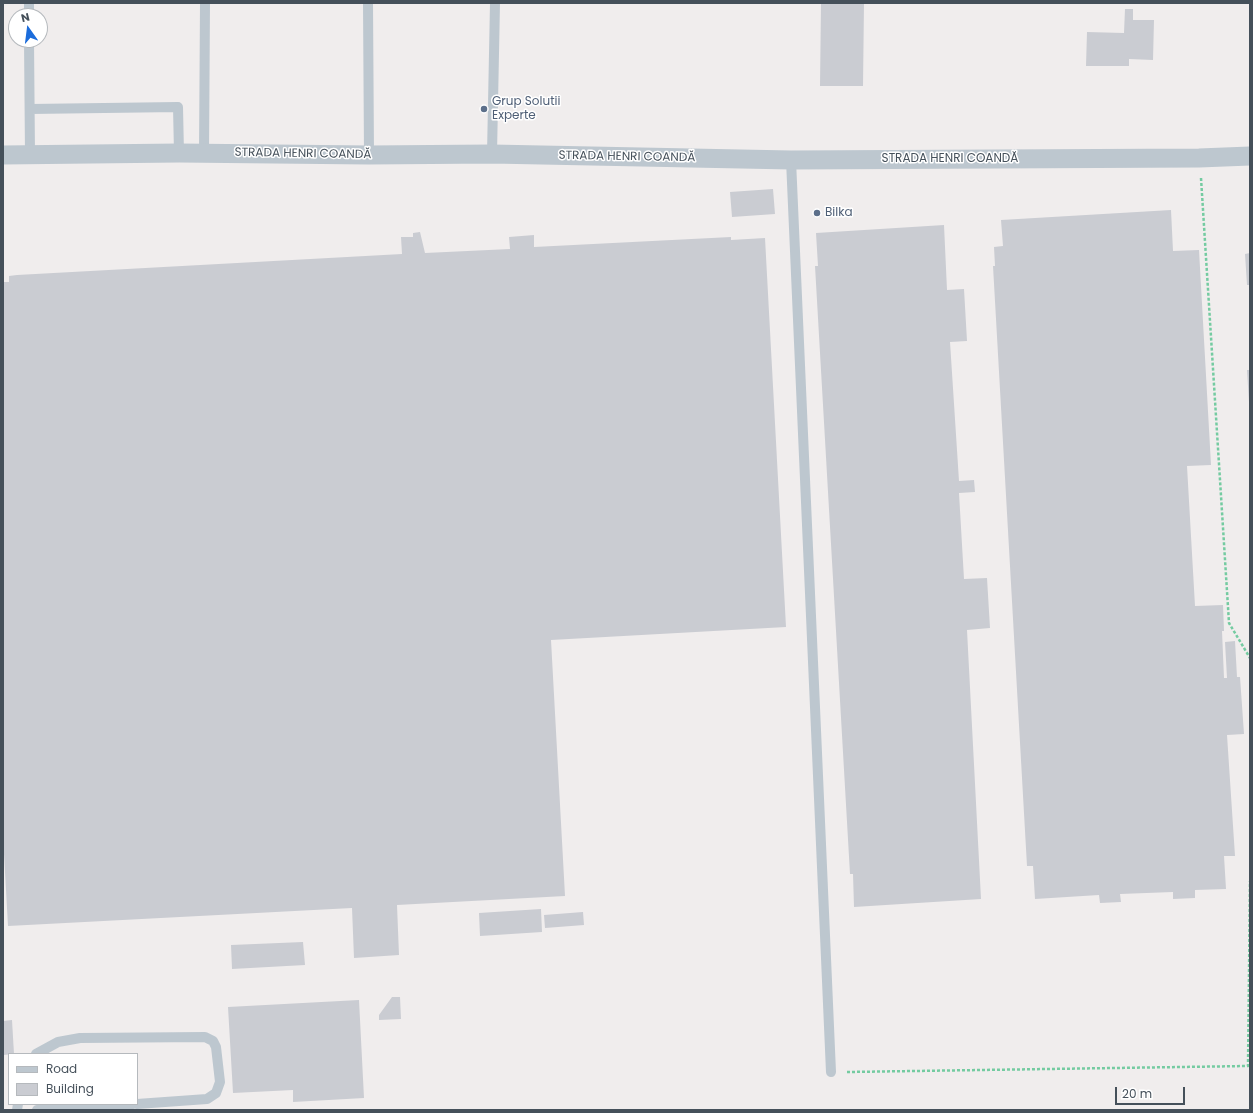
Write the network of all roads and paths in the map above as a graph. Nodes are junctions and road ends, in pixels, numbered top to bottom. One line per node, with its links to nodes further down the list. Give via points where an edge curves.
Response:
1 (204, 3): 7 (lane)
2 (368, 3): 11 (lane)
3 (495, 3): 8 (lane)
4 (29, 48): 5 (lane)
5 (30, 109): 6 (lane, via 178,107); 10 (lane)
6 (179, 153): 7 (street, STRADA HENRI COANDĂ); 10 (street, STRADA HENRI COANDĂ)
7 (204, 153): 11 (street, STRADA HENRI COANDĂ)
8 (492, 154): 11 (street, STRADA HENRI COANDĂ); 14 (street, STRADA HENRI COANDĂ)
9 (3, 155): 10 (street, STRADA HENRI COANDĂ)
10 (30, 155)
11 (369, 155)
12 (1250, 156): 13 (street, STRADA HENRI COANDĂ)
13 (1199, 158): 14 (street, STRADA HENRI COANDĂ); 15 (path, via 1229,623)
14 (791, 160): 18 (lane)
15 (1250, 658)
16 (1250, 881): 18 (path, via 1248,1066)
17 (38, 1053): 19 (lane, via 58,1042 80,1038 205,1038 213,1041 220,1082 216,1093 207,1099)
18 (832, 1072)
19 (138, 1104)
20 (117, 1105): 21 (lane)
21 (37, 1110)

